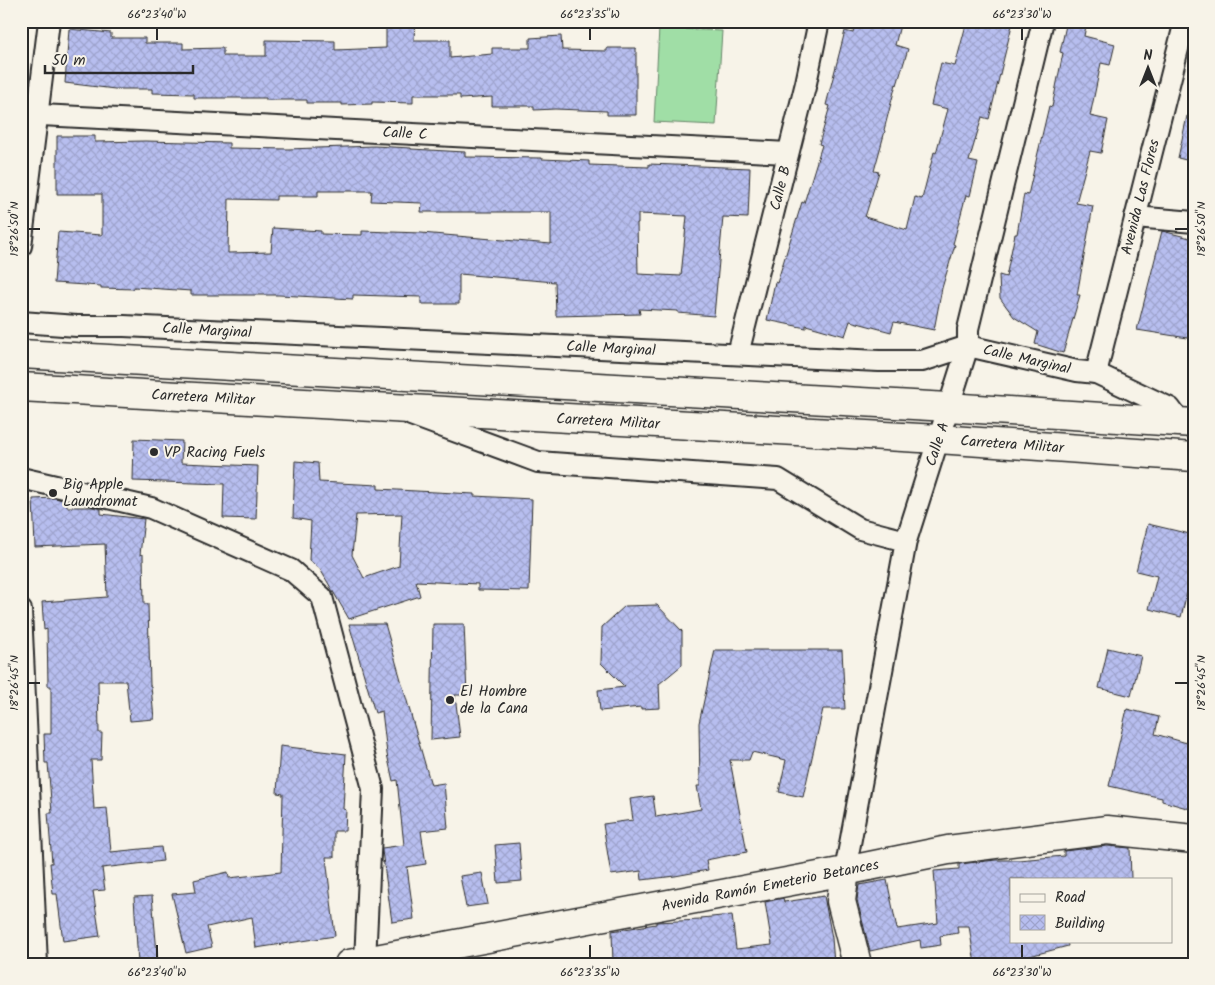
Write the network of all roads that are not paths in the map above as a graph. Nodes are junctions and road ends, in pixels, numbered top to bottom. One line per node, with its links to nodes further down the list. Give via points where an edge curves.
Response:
1 (49, 21): 5 (street)
2 (819, 21): 6 (street, Calle B)
3 (1043, 21): 11 (street, Calle A, via 968,328)
4 (1185, 21): 7 (street, Avenida Las Flores)
5 (29, 114): 6 (street, Calle C); 9 (street)
6 (788, 152): 13 (street, Calle B)
7 (1135, 217): 8 (street); 14 (street, Avenida Las Flores)
8 (1194, 222)
9 (21, 246)
10 (21, 322): 13 (street, Calle Marginal)
11 (968, 346): 13 (street, Calle Marginal, via 922,361); 14 (street, Calle Marginal); 16 (street, Calle A)
12 (21, 354): 16 (main road)
13 (738, 354)
14 (1096, 373): 18 (street, Calle Marginal, via 1170,408)
15 (21, 387): 17 (main road, Carretera Militar)
16 (948, 407): 18 (main road); 19 (street, Calle A)
17 (392, 408): 19 (main road, Carretera Militar); 22 (street, via 538,462 778,479 860,529)
18 (1187, 423)
19 (938, 439): 20 (main road, Carretera Militar); 22 (street, Calle A)
20 (1194, 456)
21 (21, 478): 26 (street, via 151,508 291,570 322,597 374,789)
22 (906, 541): 25 (street, Calle A)
23 (21, 610): 27 (street)
24 (1194, 840): 25 (main road, Avenida Ramón Emeterio Betances, via 1107,830 948,850)
25 (845, 871): 26 (main road, Avenida Ramón Emeterio Betances); 28 (main road, via 841,901)
26 (357, 962)
27 (37, 964)
28 (857, 964)

